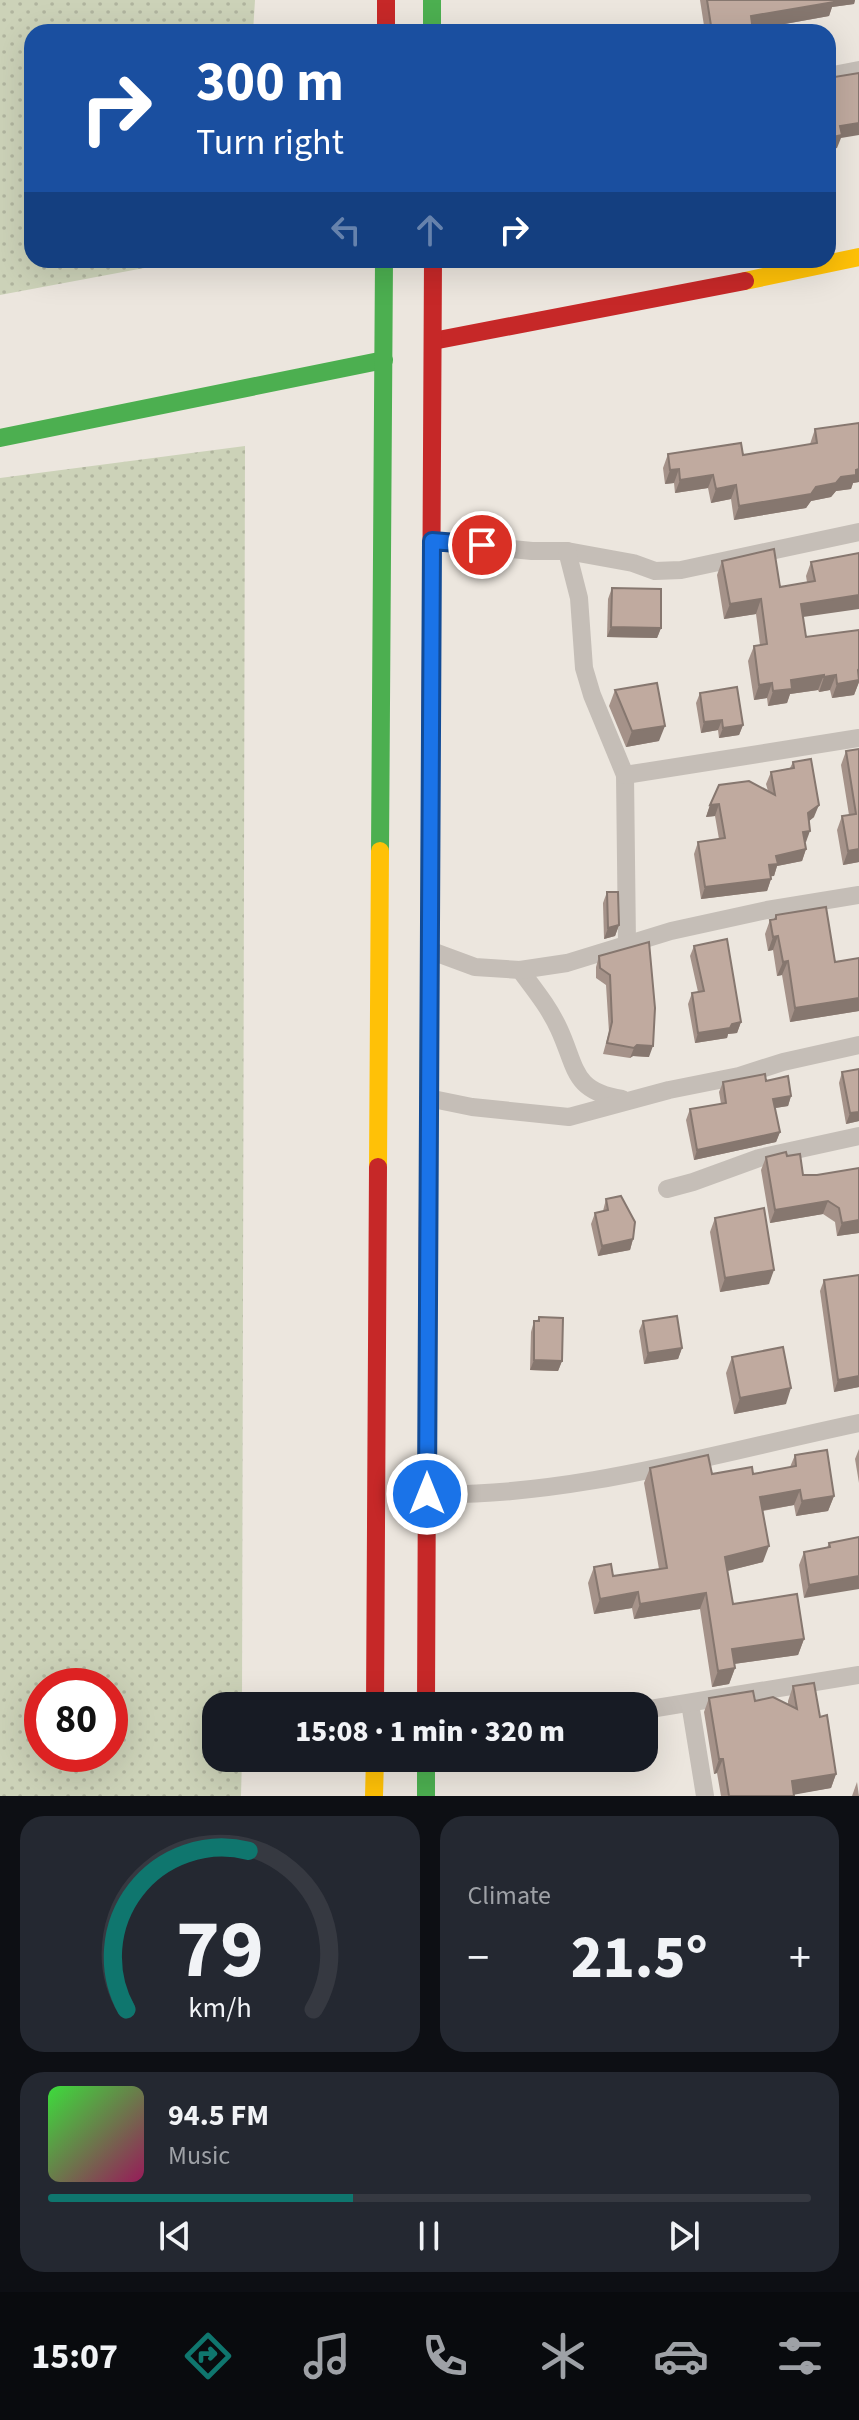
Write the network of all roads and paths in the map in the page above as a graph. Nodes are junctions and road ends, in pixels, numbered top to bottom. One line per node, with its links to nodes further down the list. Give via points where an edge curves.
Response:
1 (386, 0): 3 (main road)
2 (432, 0): 4 (main road)
3 (386, 24)
4 (432, 24)
5 (859, 70): 6 (street)
6 (836, 74)
7 (859, 257): 8 (main road)
8 (836, 262)
9 (384, 268): 13 (main road)
10 (433, 268): 12 (main road)
11 (807, 268): 12 (main road)
12 (433, 341): 16 (main road)
13 (384, 360): 14 (main road); 32 (main road)
14 (0, 438)
15 (859, 532): 17 (street, via 681,570 655,571)
16 (432, 541): 17 (street); 22 (main road)
17 (567, 551): 19 (street, via 579,598 584,668)
18 (859, 738): 19 (street)
19 (625, 775): 21 (street)
20 (859, 895): 21 (street, via 753,913)
21 (627, 944): 23 (street, via 567,963)
22 (429, 950): 23 (street, via 475,967); 25 (main road)
23 (520, 970): 26 (street, via 548,1009 581,1080 594,1092)
24 (859, 1045): 26 (street)
25 (428, 1098): 26 (street, via 569,1117); 30 (main road)
26 (629, 1100)
27 (859, 1136): 28 (street, via 759,1158)
28 (667, 1189)
29 (859, 1423): 30 (street, via 597,1478 473,1495)
30 (427, 1494): 33 (main road)
31 (859, 1675): 34 (street)
32 (375, 1692)
33 (426, 1692)
34 (690, 1703): 35 (street); 40 (street)
35 (658, 1708)
36 (375, 1772): 38 (main road)
37 (426, 1772): 39 (main road)
38 (374, 1796)
39 (426, 1796)
40 (705, 1796)

